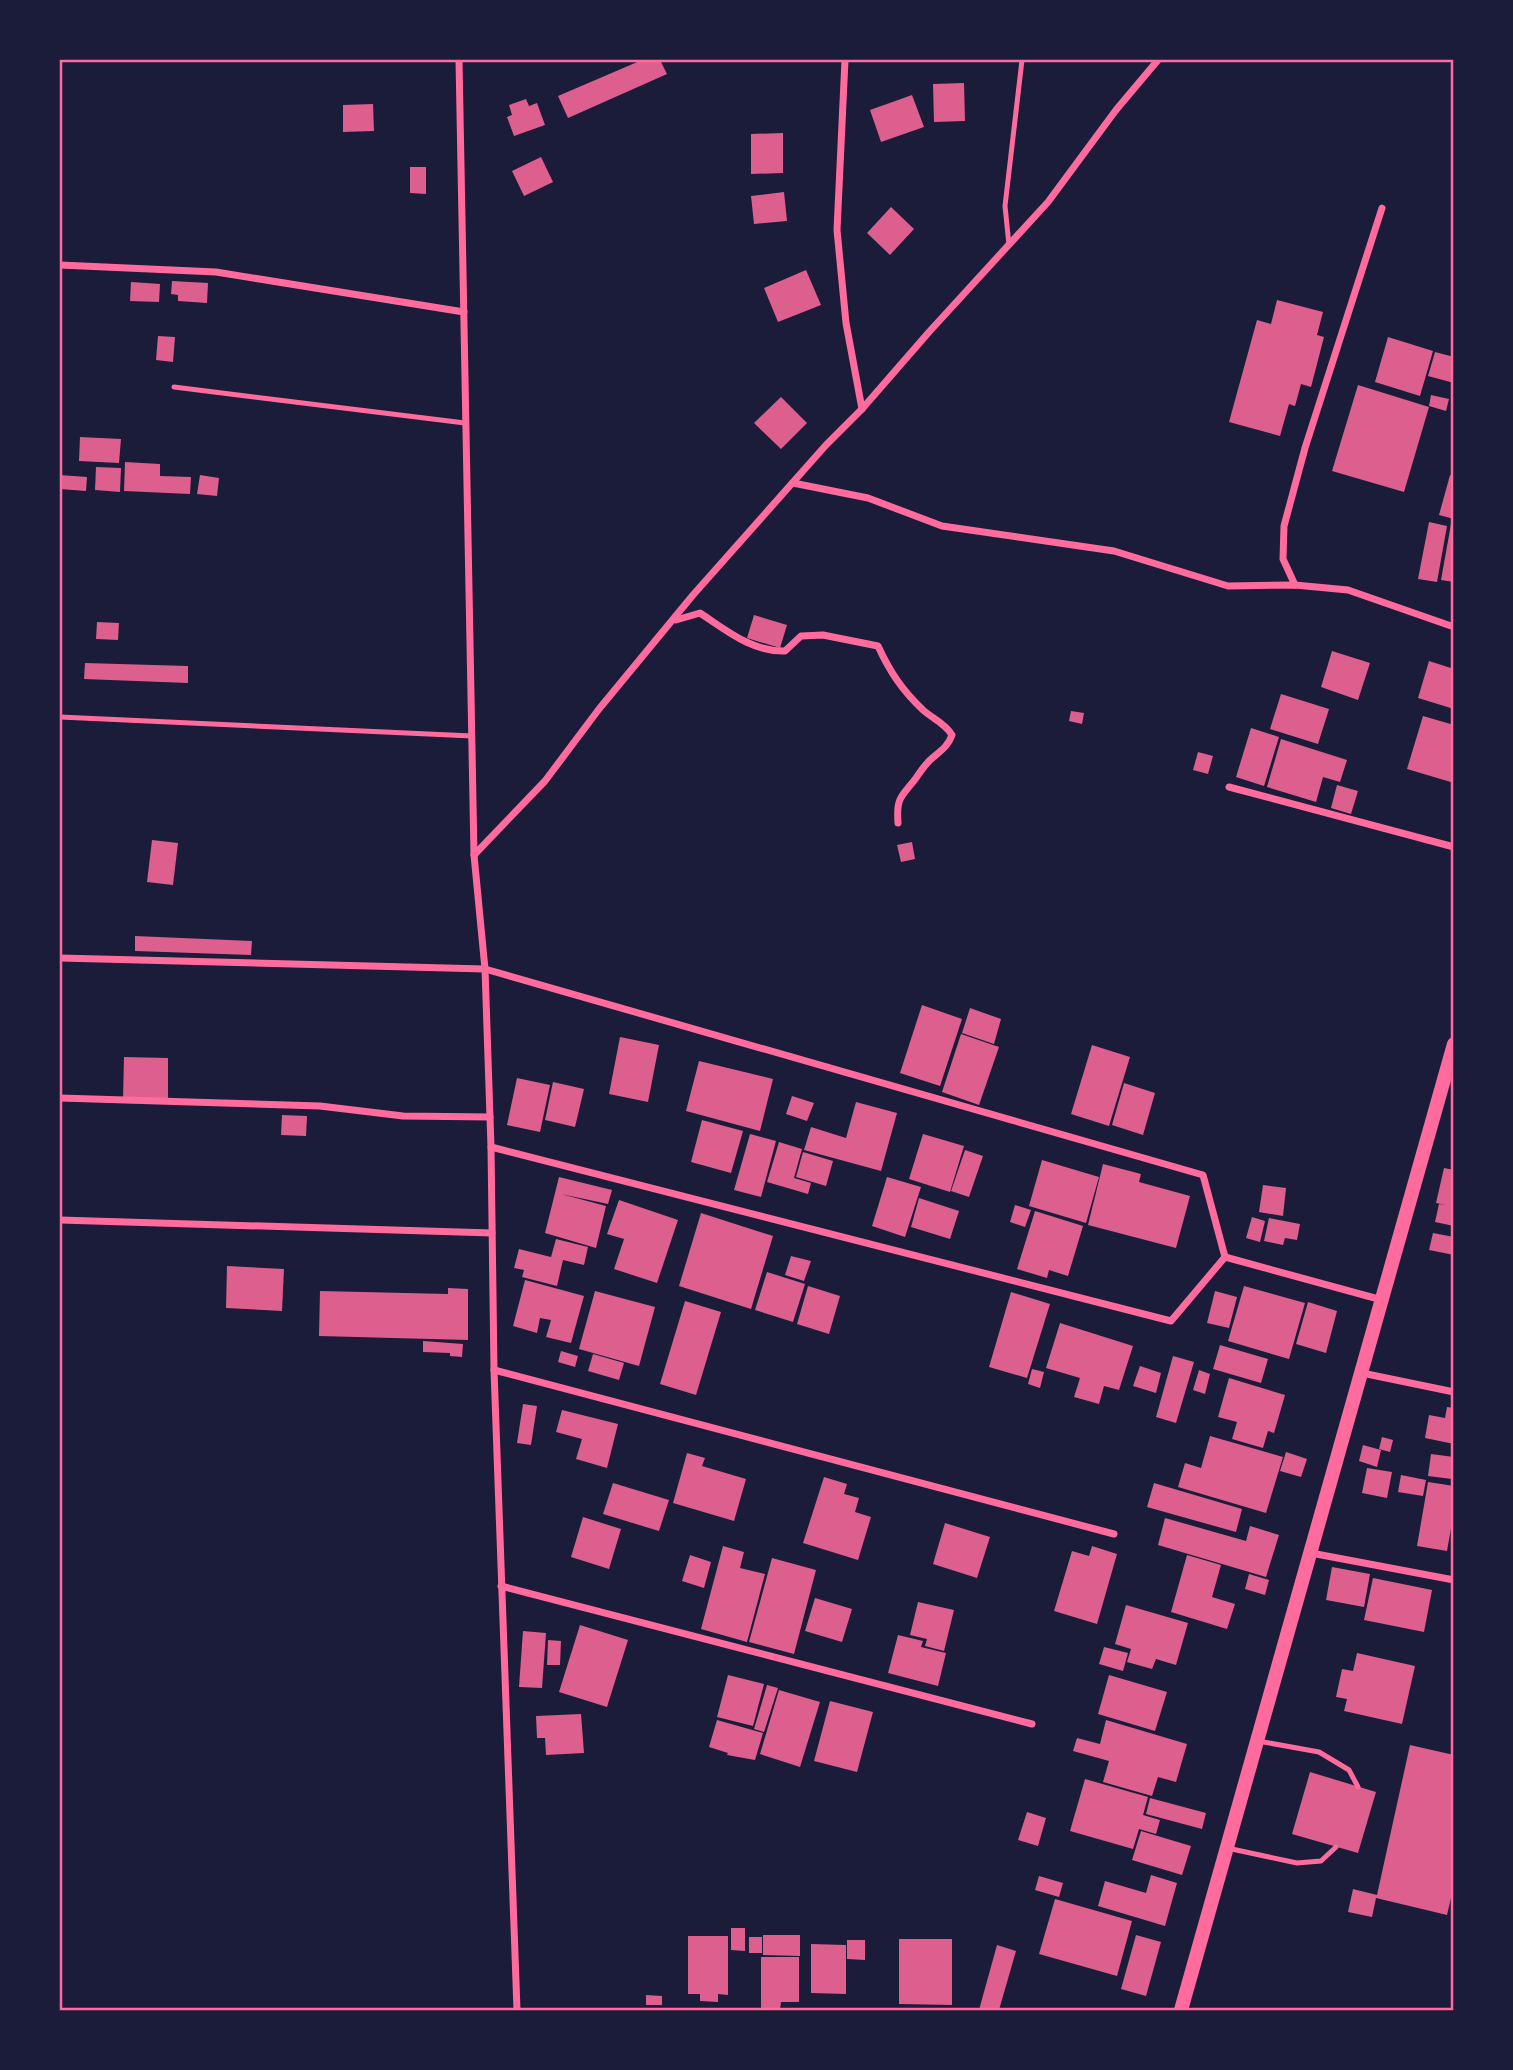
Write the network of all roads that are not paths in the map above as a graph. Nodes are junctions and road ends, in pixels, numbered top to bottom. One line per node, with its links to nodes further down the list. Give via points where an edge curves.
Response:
1 (460, 60): 8 (street)
2 (845, 60): 10 (street, via 837,230 846,323)
3 (1022, 60): 6 (lane, via 1005,206)
4 (1158, 60): 6 (street)
5 (1382, 208): 13 (street, via 1284,526 1283,559)
6 (1009, 245): 10 (street)
7 (60, 265): 8 (street, via 216,272)
8 (464, 312): 11 (street)
9 (174, 387): 11 (lane)
10 (862, 409): 12 (street)
11 (465, 424): 17 (street)
12 (793, 483): 13 (street, via 867,498 942,526 1114,551 1228,586); 14 (street)
13 (1295, 585): 15 (street, via 1348,590)
14 (674, 620): 19 (street, via 700,613 743,642 777,651 785,651 801,636 823,635 878,646 893,677 953,735 903,791); 21 (street, via 598,709 545,781)
15 (1454, 627)
16 (60, 717): 17 (lane)
17 (472, 736): 21 (street)
18 (1229, 788): 20 (street)
19 (898, 823)
20 (1454, 847)
21 (474, 855): 23 (street)
22 (60, 958): 23 (street)
23 (485, 968): 26 (street); 30 (street, via 1203,1175)
24 (1454, 1044): 31 (main road)
25 (60, 1098): 26 (street, via 320,1106 404,1116)
26 (490, 1118): 27 (street)
27 (491, 1147): 29 (street); 30 (street, via 1171,1321)
28 (60, 1220): 29 (street)
29 (492, 1233): 32 (street)
30 (1225, 1257): 31 (street)
31 (1382, 1300): 33 (main road)
32 (494, 1370): 35 (street); 38 (street)
33 (1361, 1373): 34 (street); 36 (main road)
34 (1454, 1392)
35 (1114, 1534)
36 (1310, 1553): 37 (street); 40 (main road)
37 (1454, 1580)
38 (501, 1586): 39 (street); 44 (street)
39 (1032, 1724)
40 (1257, 1741): 41 (lane, via 1320,1752 1349,1770); 43 (main road)
41 (1358, 1787)
42 (1336, 1847): 43 (lane, via 1321,1861 1297,1863)
43 (1227, 1848): 45 (main road)
44 (517, 2011)
45 (1181, 2011)

